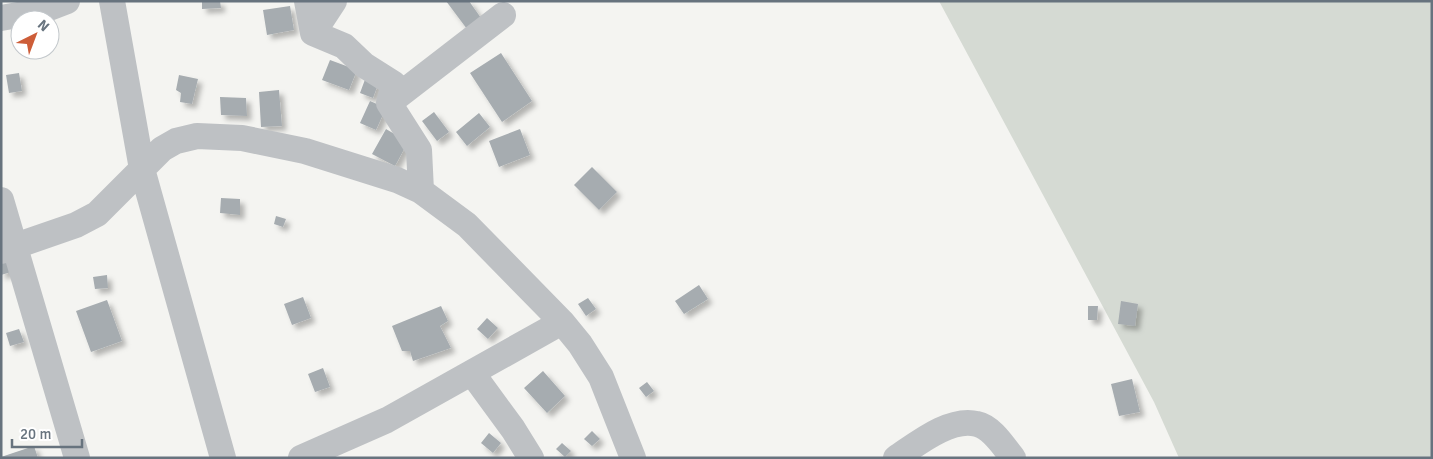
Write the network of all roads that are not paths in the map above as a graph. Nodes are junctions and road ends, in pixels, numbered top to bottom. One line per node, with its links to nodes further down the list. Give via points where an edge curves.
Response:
1 (67, 1): 6 (street, via 42,11)
2 (112, 1): 9 (street)
3 (307, 1): 7 (street)
4 (334, 1): 7 (street)
5 (503, 15): 8 (street)
6 (1, 18)
7 (313, 33): 8 (street, via 344,46 364,65 394,84)
8 (389, 103): 10 (street, via 419,150)
9 (142, 169): 10 (street, via 162,149 176,141 197,136 242,138 305,151 397,180); 12 (street, via 97,214 76,225); 16 (street)
10 (421, 191): 13 (street, via 467,225)
11 (1, 200): 12 (street)
12 (8, 249): 15 (street)
13 (562, 322): 14 (street); 19 (street, via 601,378)
14 (472, 373): 17 (street, via 387,420); 18 (street)
15 (77, 458)
16 (223, 458)
17 (301, 458)
18 (531, 458)
19 (633, 458)
20 (896, 458): 21 (street, via 942,430 963,423 978,424 1001,442)
21 (1013, 458)

